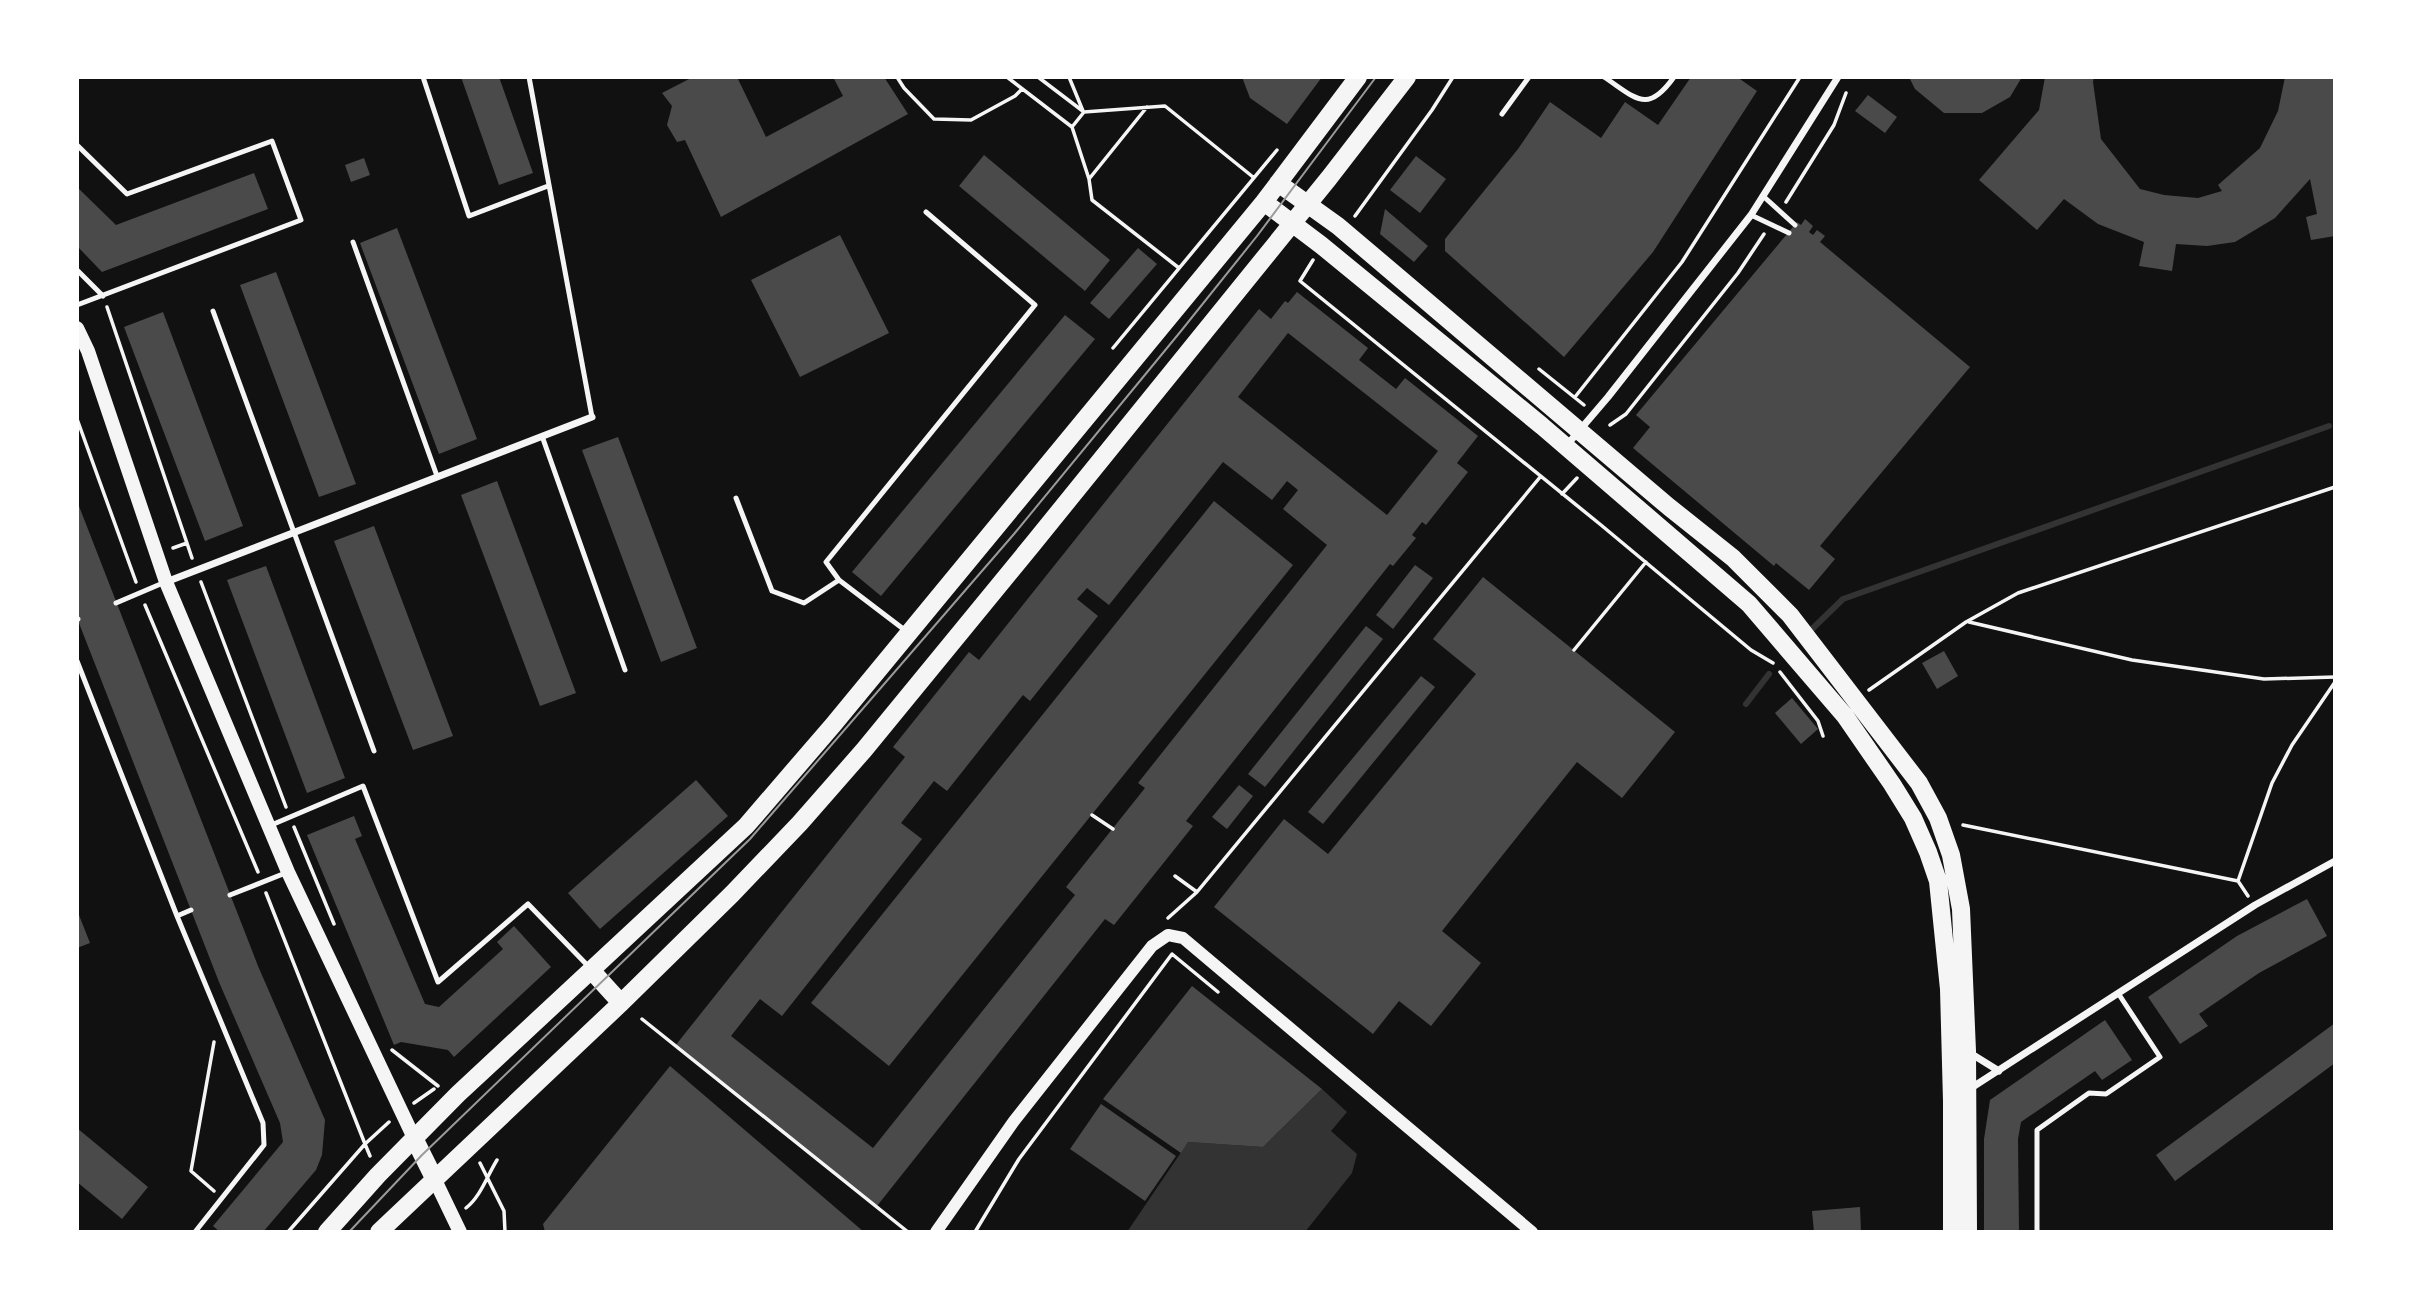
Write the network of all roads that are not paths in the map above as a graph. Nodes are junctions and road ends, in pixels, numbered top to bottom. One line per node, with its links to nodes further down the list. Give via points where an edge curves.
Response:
1 (423, 77): 12 (lane, via 469,216)
2 (529, 77): 12 (lane)
3 (1358, 77): 11 (main road)
4 (1407, 77): 15 (main road)
5 (1529, 77): 9 (lane)
6 (1604, 77): 7 (lane, via 1645,100 1663,93)
7 (1674, 77)
8 (1838, 77): 13 (street)
9 (1502, 114)
10 (77, 145): 23 (lane, via 127,194 272,141 301,220)
11 (1278, 183): 14 (main road); 15 (main road)
12 (548, 186): 27 (lane)
13 (1763, 196): 17 (street); 19 (lane)
14 (1264, 202): 18 (main road); 37 (main road)
15 (1307, 204): 18 (main road); 28 (main road)
16 (926, 212): 34 (lane, via 1035,305 826,562)
17 (1751, 215): 20 (lane); 28 (street)
18 (1292, 223): 30 (main road); 49 (main road, via 864,750 732,894)
19 (1795, 225)
20 (1788, 233)
21 (353, 242): 31 (lane)
22 (77, 270): 23 (lane)
23 (103, 296): 24 (lane)
24 (77, 305)
25 (213, 311): 33 (lane)
26 (77, 328): 35 (main road)
27 (592, 417): 29 (street)
28 (1579, 431): 30 (street); 50 (main road, via 1733,558 1777,601 1919,783 1938,818 1957,879)
29 (542, 436): 31 (street); 39 (lane)
30 (1566, 447): 52 (main road, via 1757,613 1845,716 1913,818 1938,881)
31 (437, 476): 33 (street)
32 (736, 498): 34 (lane, via 772,591 804,603)
33 (293, 533): 35 (street); 40 (lane)
34 (839, 580): 37 (lane)
35 (166, 582): 36 (lane); 41 (main road)
36 (116, 603)
37 (908, 633): 47 (main road, via 746,826)
38 (77, 661): 46 (lane)
39 (625, 670)
40 (374, 751)
41 (269, 827): 43 (main road); 47 (lane, via 363,786 438,982 528,904)
42 (2335, 861): 48 (street, via 2255,905)
43 (288, 872): 44 (lane); 53 (main road)
44 (230, 895)
45 (191, 910): 46 (lane)
46 (177, 916): 56 (lane, via 263,1123 264,1145)
47 (591, 970): 49 (main road); 53 (main road)
48 (2118, 993): 51 (street); 63 (lane, via 2160,1057 2106,1094 2090,1093 2037,1130)
49 (621, 1003): 54 (main road)
50 (1967, 1051): 51 (street); 52 (main road)
51 (1999, 1071): 52 (street)
52 (1960, 1096): 61 (main road); 62 (main road)
53 (414, 1138): 54 (main road); 57 (main road)
54 (434, 1178): 55 (main road); 58 (main road)
55 (456, 1225)
56 (195, 1232)
57 (327, 1232)
58 (379, 1232)
59 (936, 1232): 60 (street, via 1014,1121 1152,946 1168,935 1183,938)
60 (1532, 1232)
61 (1952, 1232)
62 (1968, 1232)
63 (2037, 1232)

